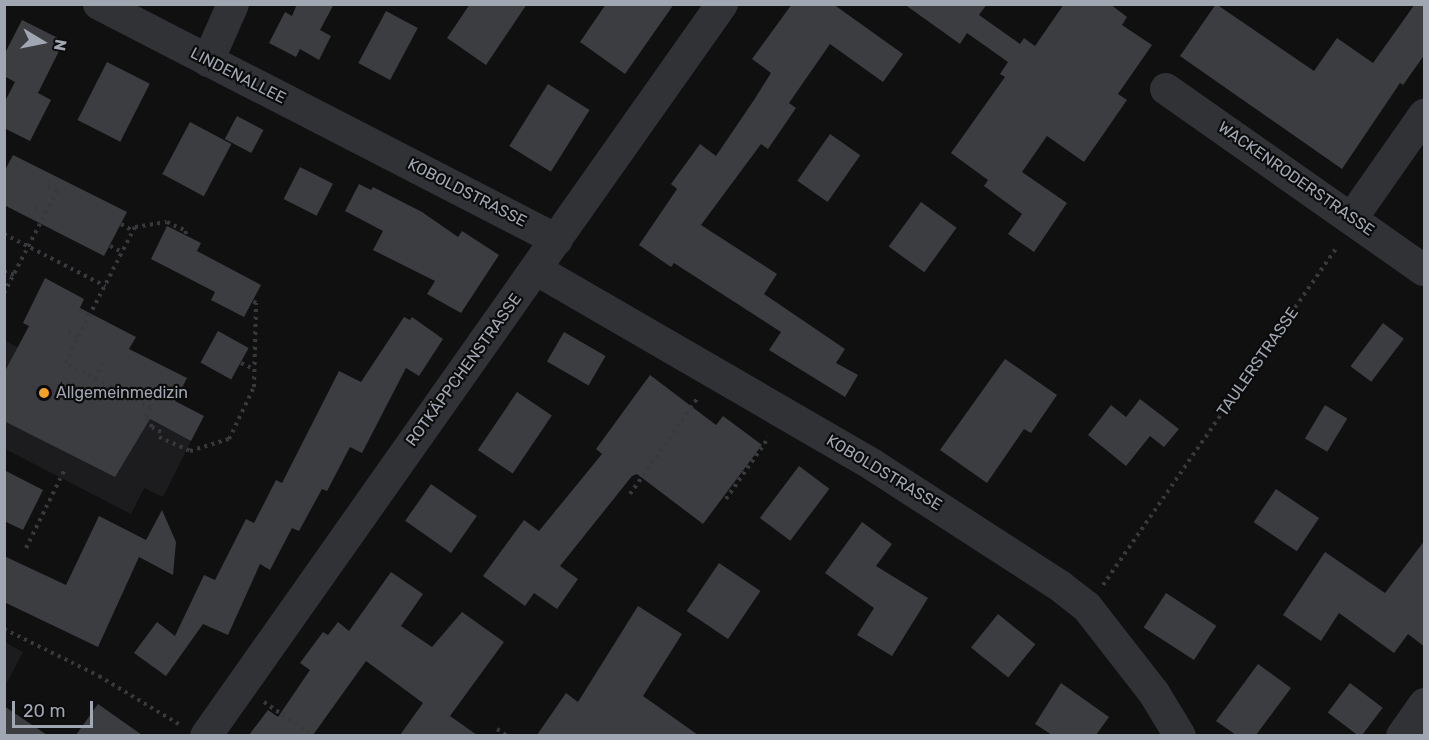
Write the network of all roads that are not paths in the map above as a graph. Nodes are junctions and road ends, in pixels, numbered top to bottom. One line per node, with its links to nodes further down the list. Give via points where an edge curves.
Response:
1 (99, 4): 4 (street, LINDENALLEE)
2 (233, 4): 4 (street)
3 (722, 4): 9 (street, ROTKÄPPCHENSTRASSE)
4 (208, 61): 7 (street, LINDENALLEE)
5 (1166, 90): 8 (street, WACKENRODERSTRASSE)
6 (1425, 116): 8 (street)
7 (376, 147): 9 (street, KOBOLDSTRASSE)
8 (1352, 218): 11 (street, WACKENRODERSTRASSE)
9 (557, 240): 10 (street, ROTKÄPPCHENSTRASSE)
10 (537, 270): 13 (street, ROTKÄPPCHENSTRASSE); 14 (street, KOBOLDSTRASSE, via 986,536 1087,607 1154,693)
11 (1425, 270)
12 (1425, 704): 15 (street)
13 (198, 733)
14 (1180, 735)
15 (1402, 735)

